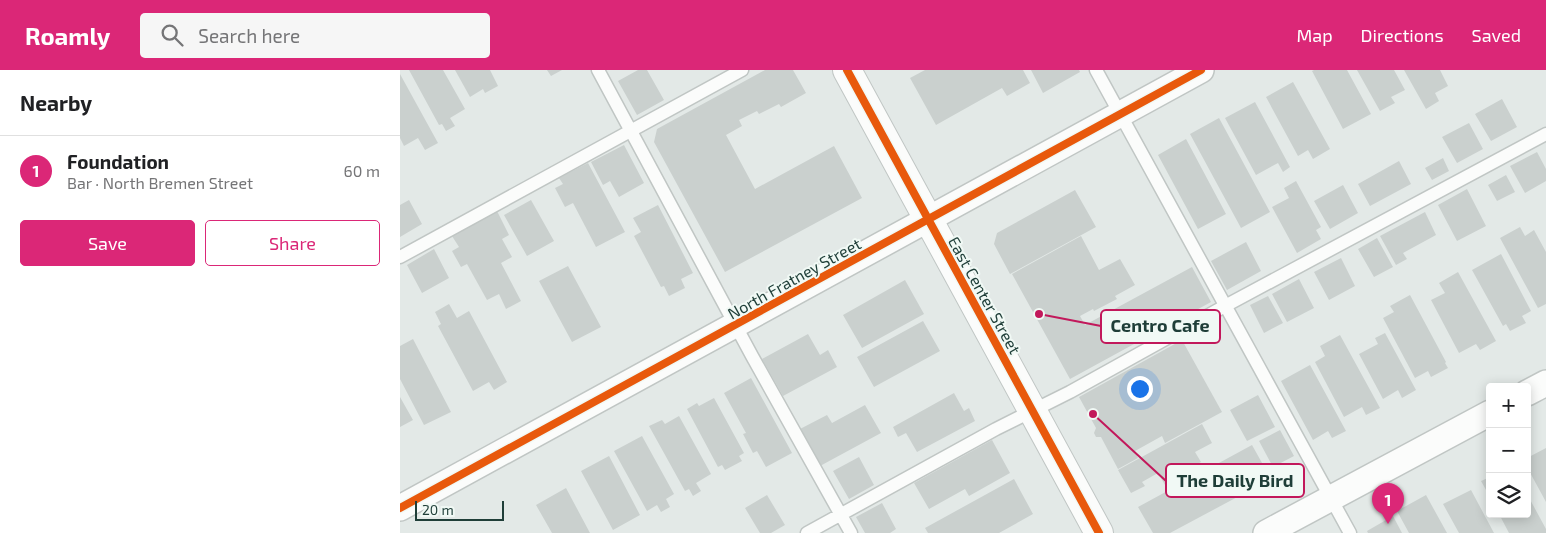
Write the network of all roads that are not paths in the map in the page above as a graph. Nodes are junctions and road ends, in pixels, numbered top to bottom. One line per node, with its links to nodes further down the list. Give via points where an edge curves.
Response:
1 (598, 70): 7 (lane)
2 (742, 70): 7 (lane)
3 (847, 70): 9 (street, East Center Street)
4 (1096, 70): 6 (lane)
5 (1201, 70): 6 (street, North Fratney Street)
6 (1120, 114): 9 (street, North Fratney Street); 11 (lane)
7 (631, 130): 10 (lane); 12 (lane)
8 (1546, 134): 11 (lane)
9 (928, 219): 12 (street, North Fratney Street); 15 (street, East Center Street)
10 (400, 257)
11 (1225, 306): 15 (lane); 17 (lane)
12 (736, 325): 18 (street, North Fratney Street); 19 (lane)
13 (1546, 383): 14 (street)
14 (1531, 391)
15 (1033, 411): 19 (lane); 22 (street, East Center Street)
16 (1486, 415): 17 (street)
17 (1331, 498): 23 (street); 24 (lane)
18 (400, 508)
19 (841, 514): 20 (lane); 21 (lane)
20 (807, 533)
21 (851, 533)
22 (1099, 533)
23 (1266, 533)
24 (1350, 533)

